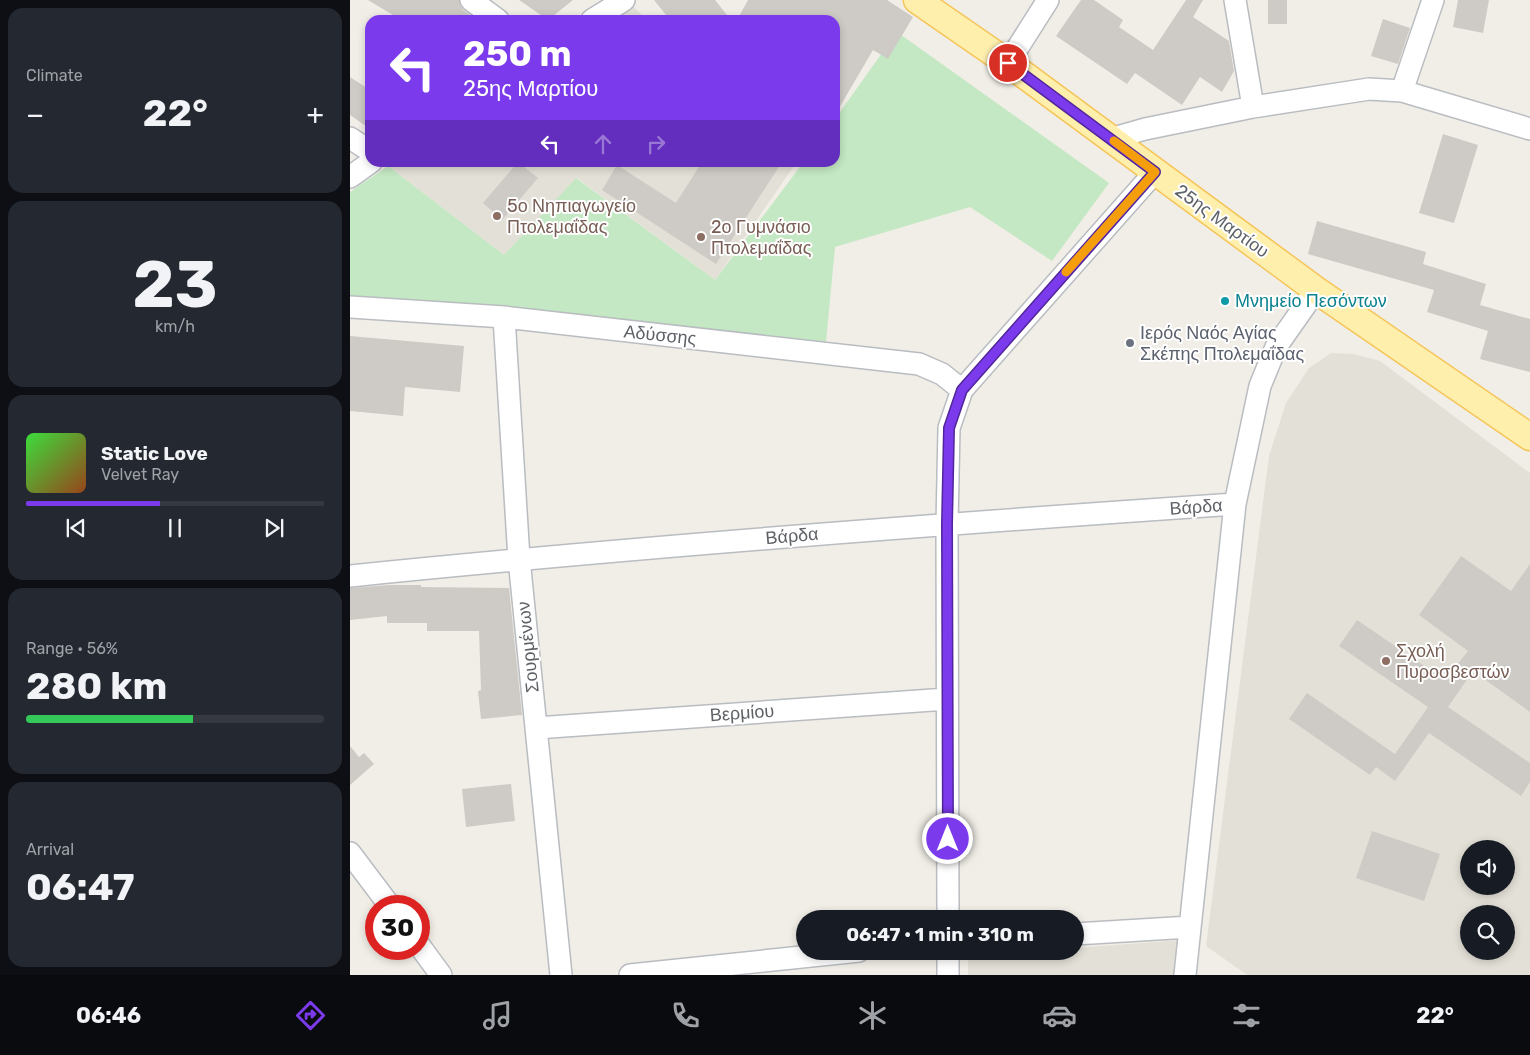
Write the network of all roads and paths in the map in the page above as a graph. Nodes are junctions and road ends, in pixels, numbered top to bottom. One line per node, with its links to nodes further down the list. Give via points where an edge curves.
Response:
1 (472, 0): 7 (street)
2 (624, 0): 8 (street)
3 (917, 0): 9 (main road, 25ης Μαρτίου)
4 (1048, 0): 9 (street)
5 (1235, 0): 11 (street)
6 (1433, 0): 10 (street)
7 (492, 15)
8 (600, 15)
9 (1008, 63): 14 (main road, 25ης Μαρτίου)
10 (1402, 90): 11 (street, via 1368,89); 12 (street)
11 (1253, 107): 14 (street)
12 (1530, 129)
13 (350, 138): 15 (street)
14 (1110, 139): 17 (main road, 25ης Μαρτίου)
15 (365, 148)
16 (365, 166): 18 (street)
17 (1155, 172): 19 (main road, 25ης Μαρτίου); 22 (street)
18 (350, 177)
19 (1316, 290): 23 (main road, 25ης Μαρτίου); 24 (street, via 1276,347 1260,386)
20 (350, 308): 21 (street, Αδύσσης)
21 (504, 318): 22 (street, Αδύσσης, via 919,364 942,374); 26 (street, Σουρμένων)
22 (962, 390): 25 (street, via 949,428)
23 (1530, 437)
24 (1236, 504): 25 (street, Βάρδα); 33 (street)
25 (947, 524): 26 (street, Βάρδα); 28 (street)
26 (519, 559): 27 (street, Βάρδα); 29 (street, Σουρμένων)
27 (350, 576)
28 (948, 699): 29 (street, Βερμίου); 32 (street)
29 (536, 728): 40 (street, Σουρμένων)
30 (350, 853): 31 (street)
31 (382, 895)
32 (948, 910)
33 (1190, 927): 34 (street); 42 (street)
34 (1084, 933)
35 (796, 958): 38 (street)
36 (430, 960): 39 (street)
37 (948, 960): 41 (street)
38 (643, 974)
39 (441, 975)
40 (561, 975)
41 (948, 975)
42 (1185, 975)

